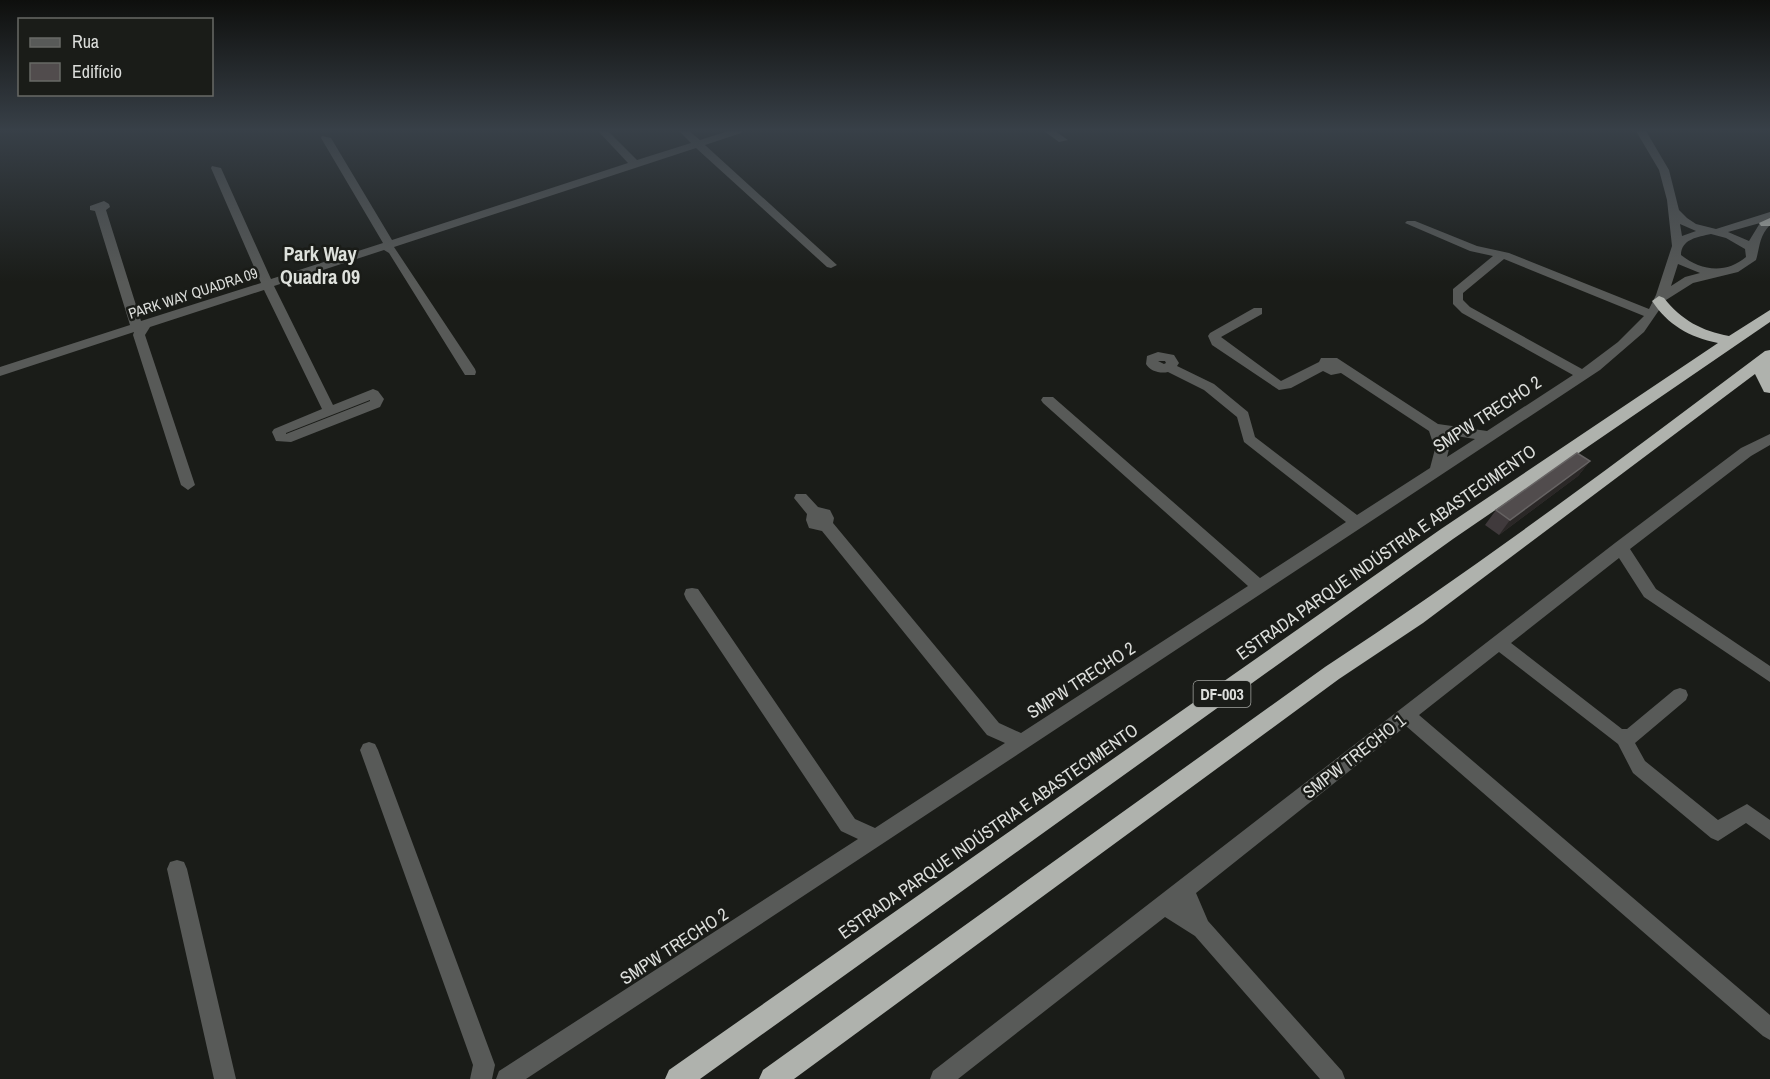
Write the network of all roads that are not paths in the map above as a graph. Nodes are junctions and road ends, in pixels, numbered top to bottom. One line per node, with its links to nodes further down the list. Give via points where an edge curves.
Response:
1 (222, 181): 17 (street)
2 (352, 181): 11 (street)
3 (583, 181): 11 (street, PARK WAY QUADRA 09)
4 (738, 181): 15 (street)
5 (1667, 181): 7 (street)
6 (100, 209): 21 (street)
7 (1674, 212): 10 (street, via 1685,223); 13 (street)
8 (1769, 219): 10 (street); 12 (street)
9 (1411, 223): 14 (street, via 1474,249)
10 (1712, 231): 12 (street, via 1735,236); 13 (street, via 1692,234)
11 (390, 246): 17 (street, PARK WAY QUADRA 09); 26 (street)
12 (1751, 248): 16 (street, via 1752,258 1746,264)
13 (1676, 250): 16 (street, via 1690,266); 18 (street)
14 (1502, 254): 18 (street); 27 (street, via 1456,292 1460,306)
15 (831, 265)
16 (1713, 273): 18 (street, via 1689,280)
17 (267, 284): 21 (street, PARK WAY QUADRA 09); 30 (street)
18 (1657, 304): 22 (highway, via 1686,328); 27 (street, SMPW TRECHO 2, via 1619,350)
19 (1258, 311): 31 (street, via 1218,333 1214,336 1216,342 1279,386 1324,365 1333,372 1341,367)
20 (1770, 315): 22 (highway, ESTRADA PARQUE INDÚSTRIA E ABASTECIMENTO / DF-003)
21 (137, 330): 25 (street, PARK WAY QUADRA 09); 35 (street)
22 (1733, 341): 64 (highway, ESTRADA PARQUE INDÚSTRIA E ABASTECIMENTO / DF-003, via 1447,534)
23 (1768, 357): 28 (highway, via 1762,373); 65 (highway, DF-003, via 1425,610)
24 (1170, 368): 38 (street, via 1205,385 1240,412 1249,439)
25 (0, 372)
26 (470, 372)
27 (1582, 375): 32 (street, SMPW TRECHO 2)
28 (1770, 388)
29 (1048, 400): 41 (street)
30 (329, 410): 30 (street, via 371,394 377,399 375,404 281,438 281,430)
31 (1435, 428): 32 (street); 34 (street, via 1441,443)
32 (1490, 436): 34 (street, SMPW TRECHO 2)
33 (1770, 439): 40 (street, SMPW TRECHO 1, via 1746,452)
34 (1436, 471): 37 (street, SMPW TRECHO 2)
35 (188, 485)
36 (801, 498): 47 (street)
37 (1392, 500): 38 (street); 39 (street, SMPW TRECHO 2)
38 (1340, 510): 39 (street)
39 (1356, 523): 41 (street, SMPW TRECHO 2)
40 (1620, 547): 43 (street, SMPW TRECHO 1); 44 (street, via 1650,593)
41 (1259, 587): 49 (street, SMPW TRECHO 2)
42 (692, 594): 52 (street)
43 (1498, 642): 46 (street, SMPW TRECHO 1); 48 (street)
44 (1770, 675)
45 (1680, 695): 48 (street, via 1630,737)
46 (1406, 715): 57 (street, SMPW TRECHO 1); 60 (street)
47 (995, 731): 49 (street); 51 (street)
48 (1623, 738): 53 (street, via 1639,767 1718,832 1747,813)
49 (1021, 742): 51 (street, SMPW TRECHO 2)
50 (369, 750): 61 (street)
51 (1002, 754): 54 (street, SMPW TRECHO 2)
52 (848, 825): 54 (street); 55 (street)
53 (1770, 831)
54 (875, 837): 55 (street, SMPW TRECHO 2)
55 (849, 855): 63 (street, SMPW TRECHO 2)
56 (177, 868): 62 (street)
57 (1185, 890): 58 (street, SMPW TRECHO 1); 59 (street)
58 (1165, 906): 59 (street); 66 (street, SMPW TRECHO 1)
59 (1202, 929): 67 (street)
60 (1770, 1029)
61 (482, 1072): 63 (street)
62 (225, 1079)
63 (508, 1079)
64 (678, 1079)
65 (772, 1079)
66 (941, 1079)
67 (1334, 1079)

